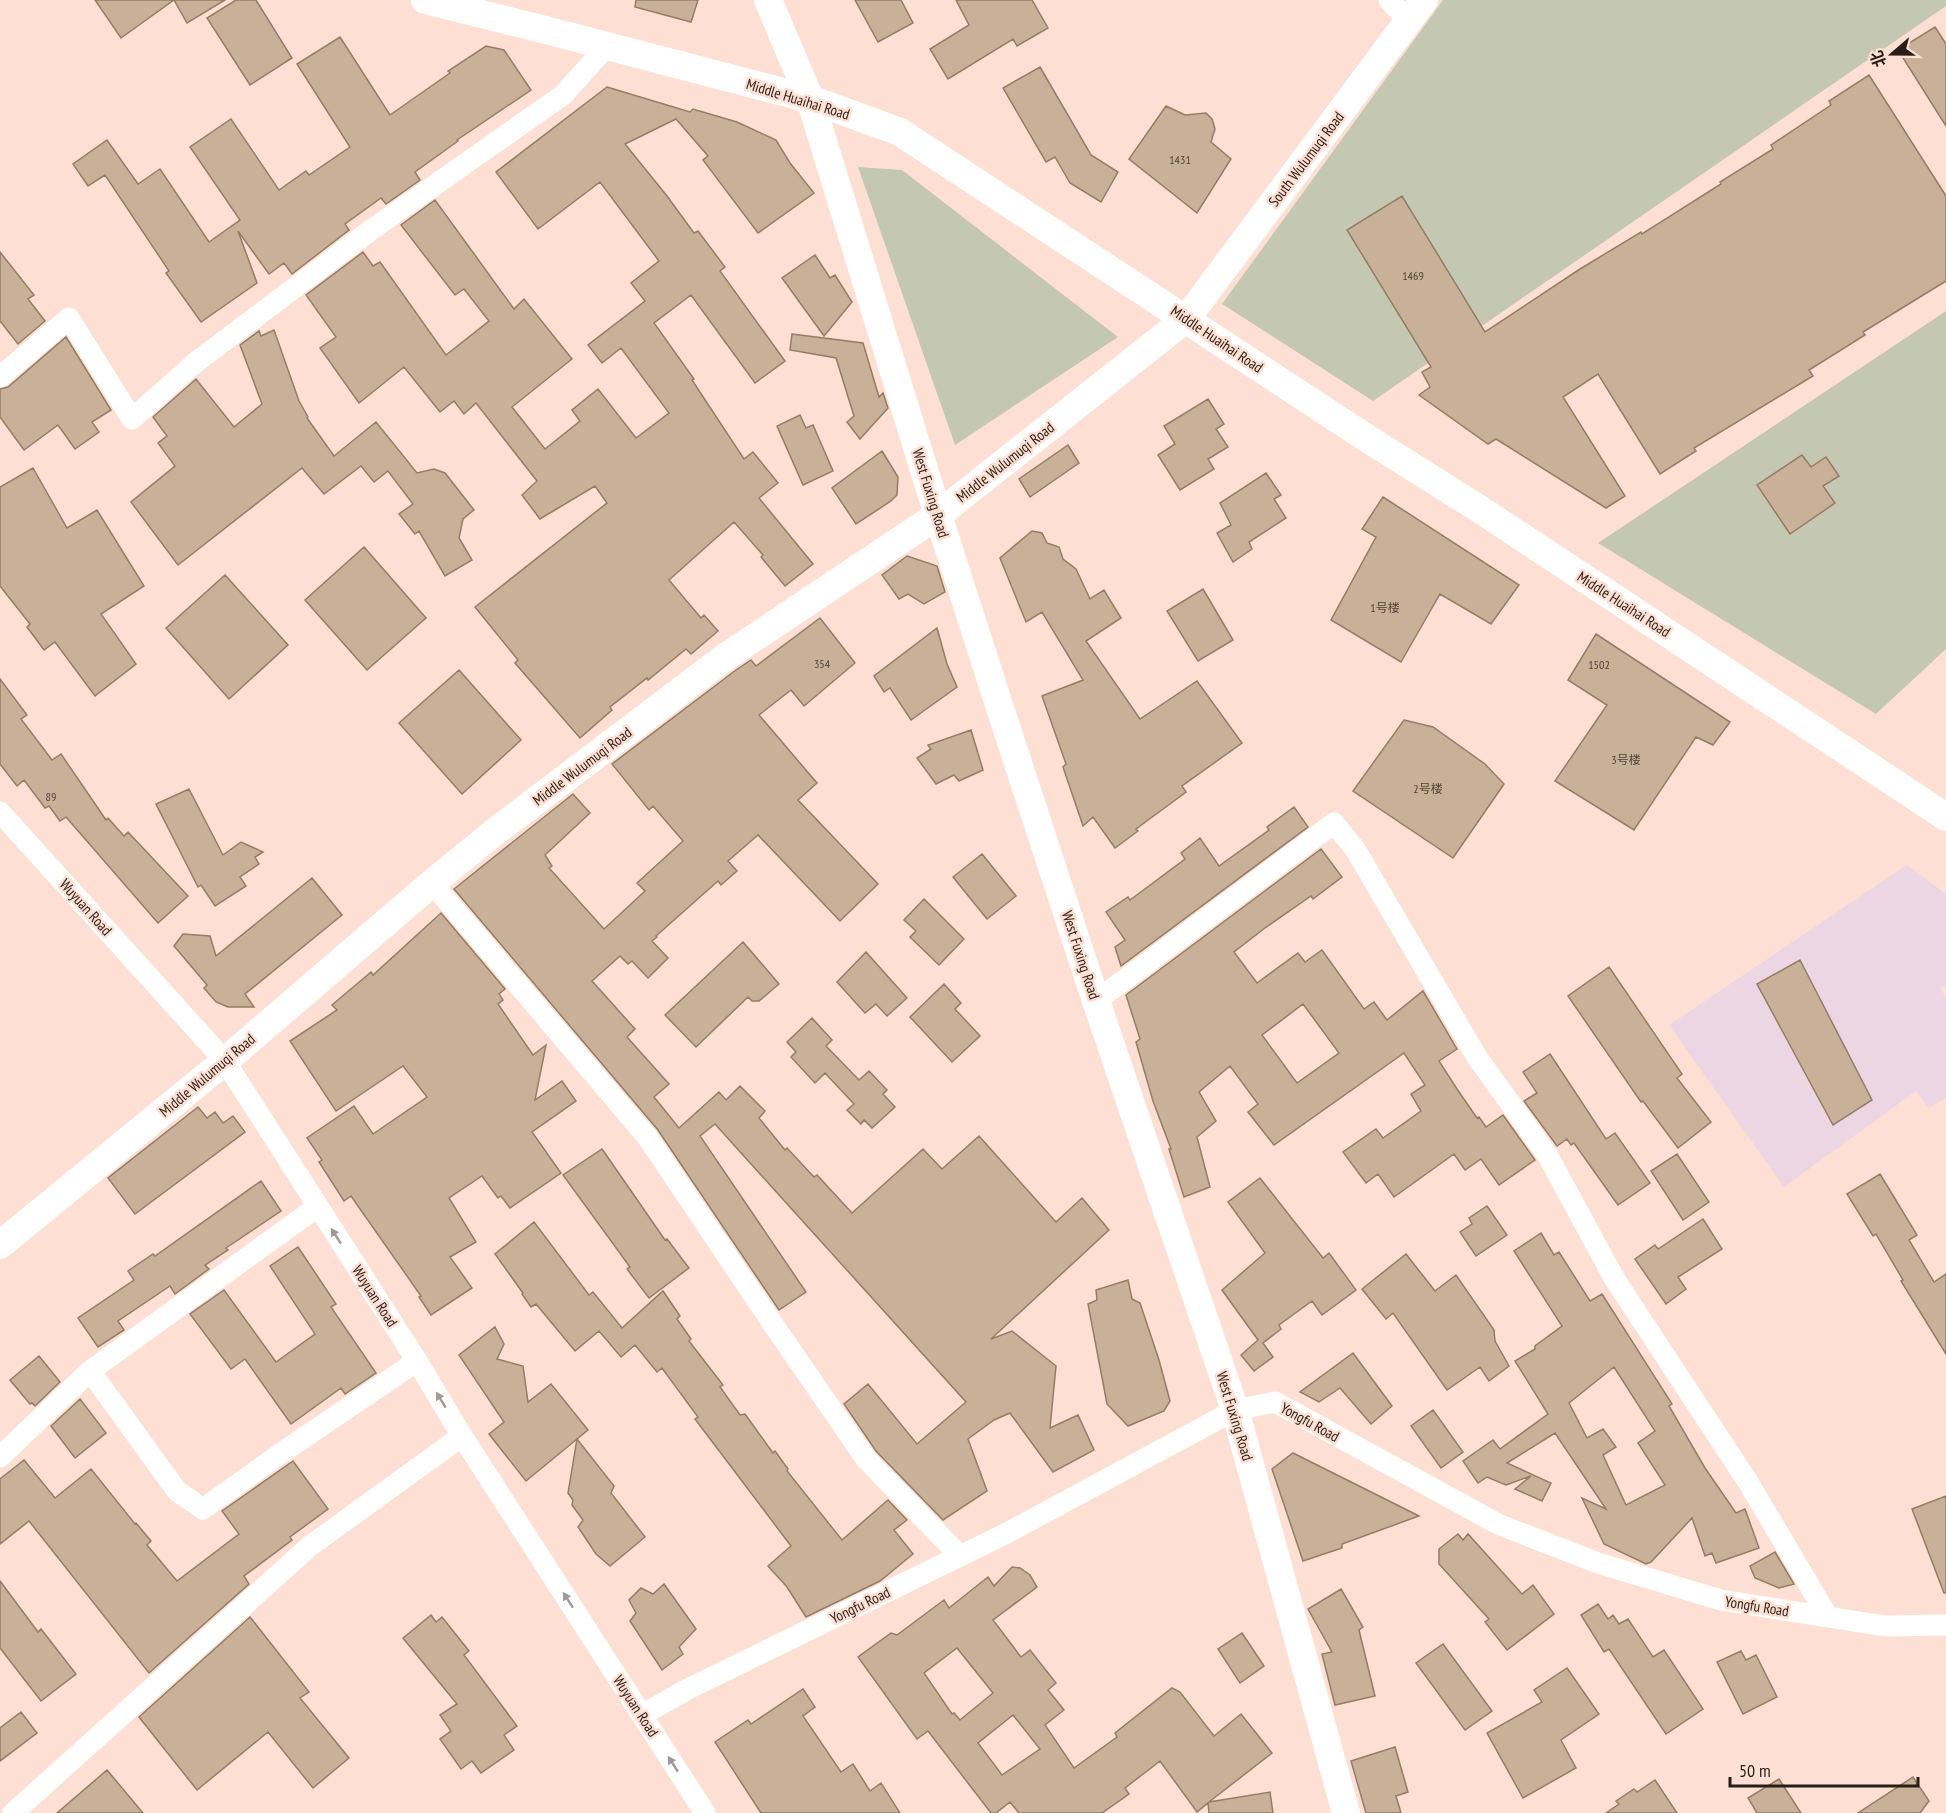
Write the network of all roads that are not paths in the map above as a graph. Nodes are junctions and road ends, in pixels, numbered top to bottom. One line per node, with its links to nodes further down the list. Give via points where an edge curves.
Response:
1 (425, 0): 5 (street, Middle Huaihai Road)
2 (768, 0): 6 (street, West Fuxing Road)
3 (1389, 0): 4 (street)
4 (1417, 10): 7 (street, South Wulumuqi Road)
5 (606, 47): 6 (street, Middle Huaihai Road); 8 (street, via 563,95 371,230 195,363 132,419 69,318)
6 (810, 99): 7 (street, Middle Huaihai Road, via 900,132); 9 (street, West Fuxing Road)
7 (1186, 318): 9 (street, Middle Wulumuqi Road); 11 (street, Middle Huaihai Road)
8 (0, 377)
9 (938, 514): 12 (street, Middle Wulumuqi Road, via 724,658); 13 (street, West Fuxing Road)
10 (0, 812): 14 (street, Wuyuan Road)
11 (1946, 817)
12 (432, 883): 14 (street, Middle Wulumuqi Road); 22 (street, via 648,1138 866,1459)
13 (1096, 1001): 19 (street, West Fuxing Road); 23 (street, via 1334,823 1355,849 1478,1057 1548,1156 1614,1278 1748,1482)
14 (225, 1061): 15 (street, Wuyuan Road); 16 (street, Middle Wulumuqi Road)
15 (317, 1207): 17 (street, Wuyuan Road, one-way to 15); 18 (street)
16 (0, 1245)
17 (417, 1361): 18 (street, via 204,1509 177,1491); 20 (street, Wuyuan Road, one-way to 17)
18 (90, 1371): 21 (street)
19 (1235, 1410): 22 (street, Yongfu Road); 23 (street, Yongfu Road, via 1275,1402 1498,1524 1598,1563 1721,1600); 28 (street, West Fuxing Road)
20 (462, 1436): 25 (street, Wuyuan Road, one-way to 20); 26 (street, via 310,1546)
21 (0, 1457)
22 (960, 1556): 25 (street, Yongfu Road)
23 (1828, 1617): 24 (street, Yongfu Road, via 1885,1626)
24 (1946, 1625)
25 (642, 1715): 27 (street, Wuyuan Road, one-way to 25)
26 (13, 1813)
27 (705, 1813)
28 (1346, 1813)

